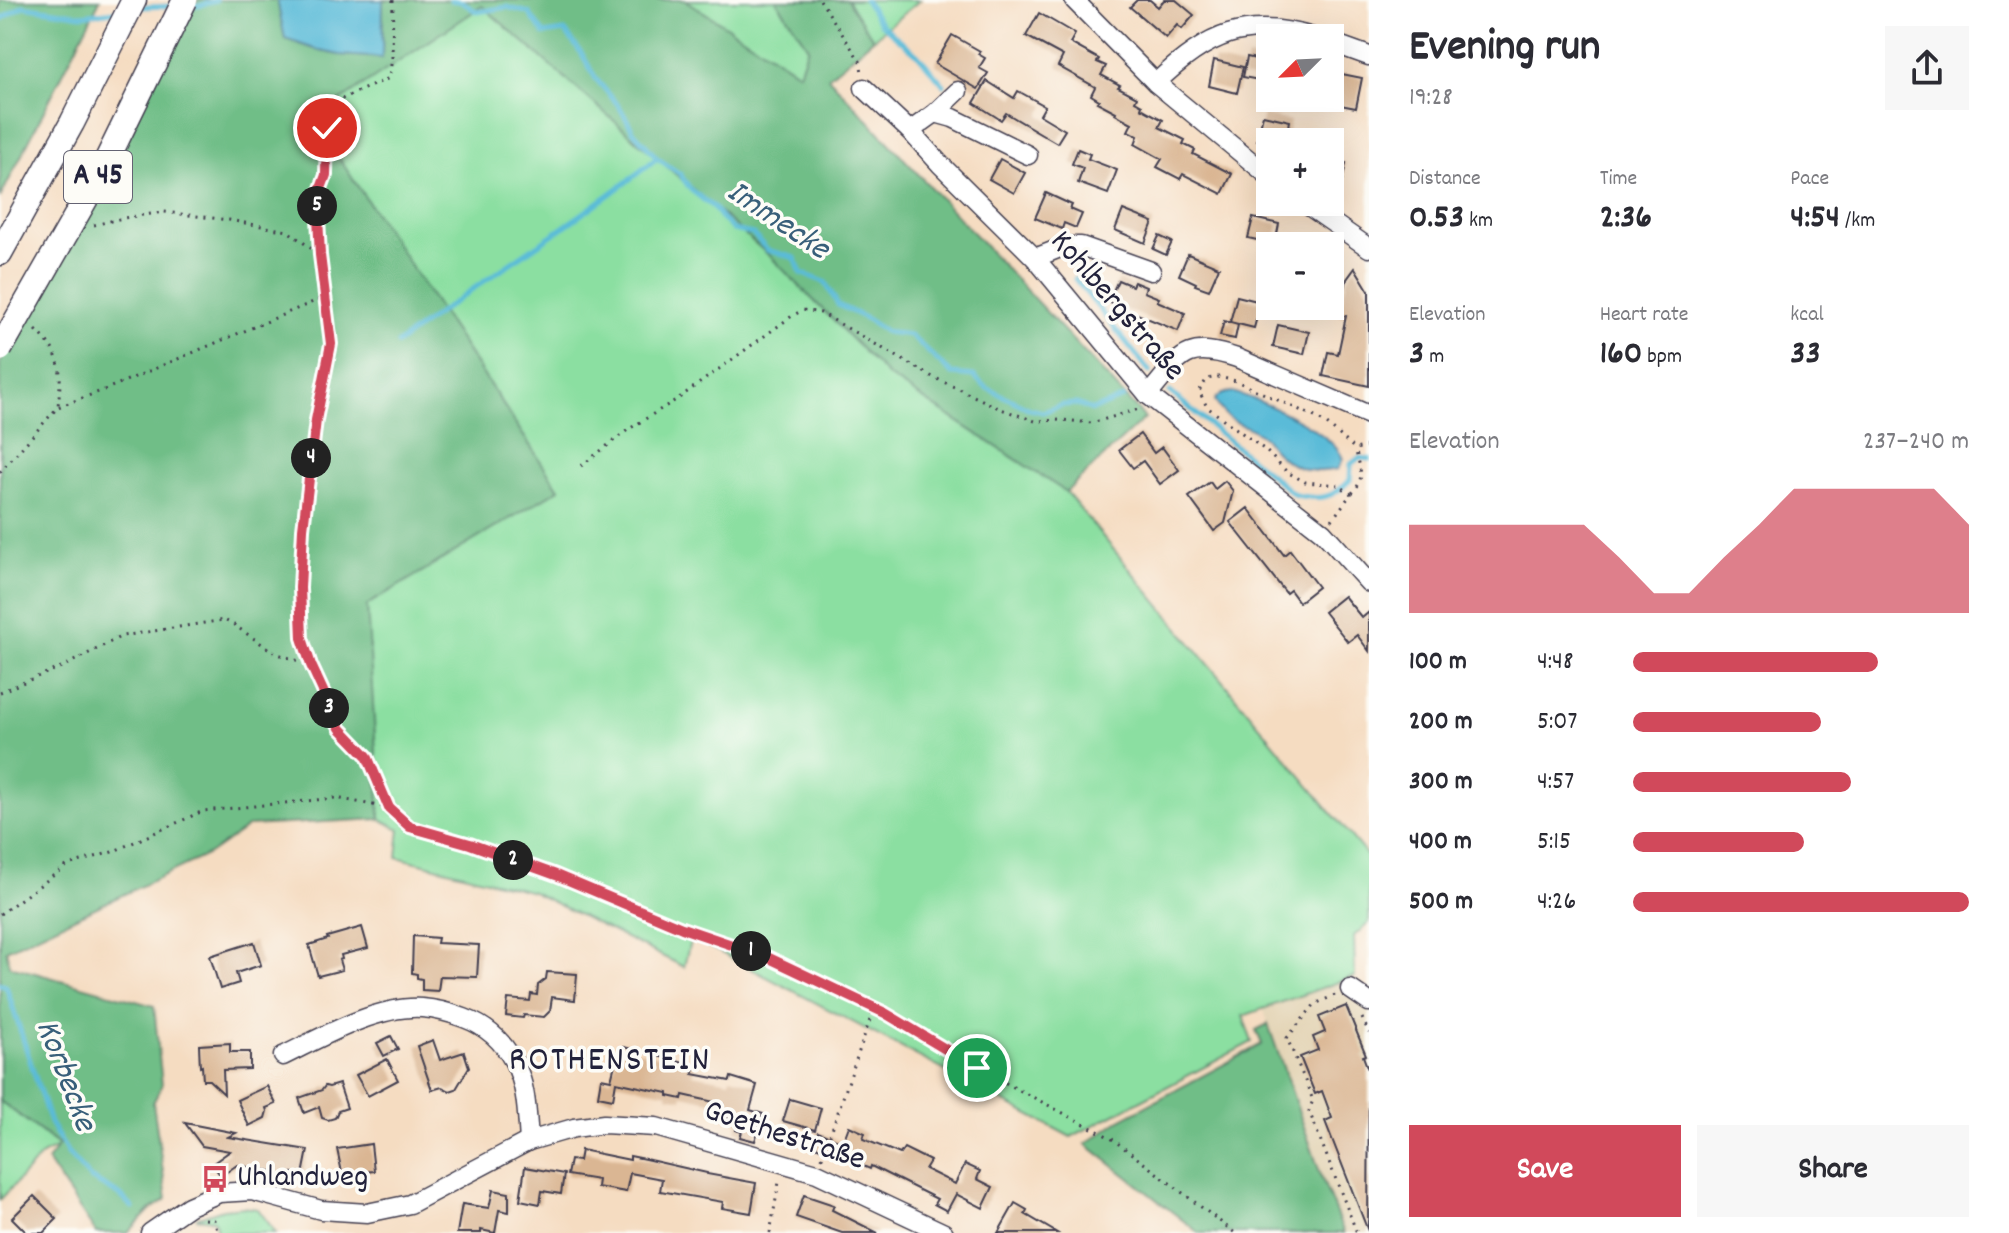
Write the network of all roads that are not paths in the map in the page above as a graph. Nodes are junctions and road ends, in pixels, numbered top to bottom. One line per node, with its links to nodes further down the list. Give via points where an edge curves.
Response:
1 (134, 0): 16 (highway, A 45)
2 (185, 0): 19 (highway, A 45, bridge, via 101,172)
3 (1074, 0): 7 (street)
4 (1256, 28): 7 (street, via 1209,41)
5 (1344, 47): 6 (street)
6 (1369, 56)
7 (1156, 83): 13 (street)
8 (864, 88): 11 (street, Kohlbergstraße)
9 (958, 91): 10 (street)
10 (935, 113): 11 (street); 12 (street)
11 (910, 131): 17 (street, Kohlbergstraße)
12 (1028, 155)
13 (1256, 165)
14 (1323, 216): 15 (street)
15 (1369, 248)
16 (0, 253)
17 (1035, 258): 18 (street, via 1065,246 1081,246); 20 (street, Kohlbergstraße)
18 (1151, 271)
19 (0, 349)
20 (1153, 399): 21 (street, via 1181,358 1198,350 1237,358); 22 (street, Kohlbergstraße, via 1323,532)
21 (1369, 415)
22 (1369, 583)
23 (1350, 989): 24 (street)
24 (1369, 1002)
25 (283, 1056): 26 (street, via 356,1021 420,1007 446,1011 477,1023 500,1040 515,1063)
26 (529, 1141): 27 (street, Goethestraße, via 410,1204 367,1213 321,1210 252,1191 219,1193); 28 (street, Goethestraße, via 604,1124 656,1127 817,1173)
27 (150, 1233)
28 (944, 1233)

